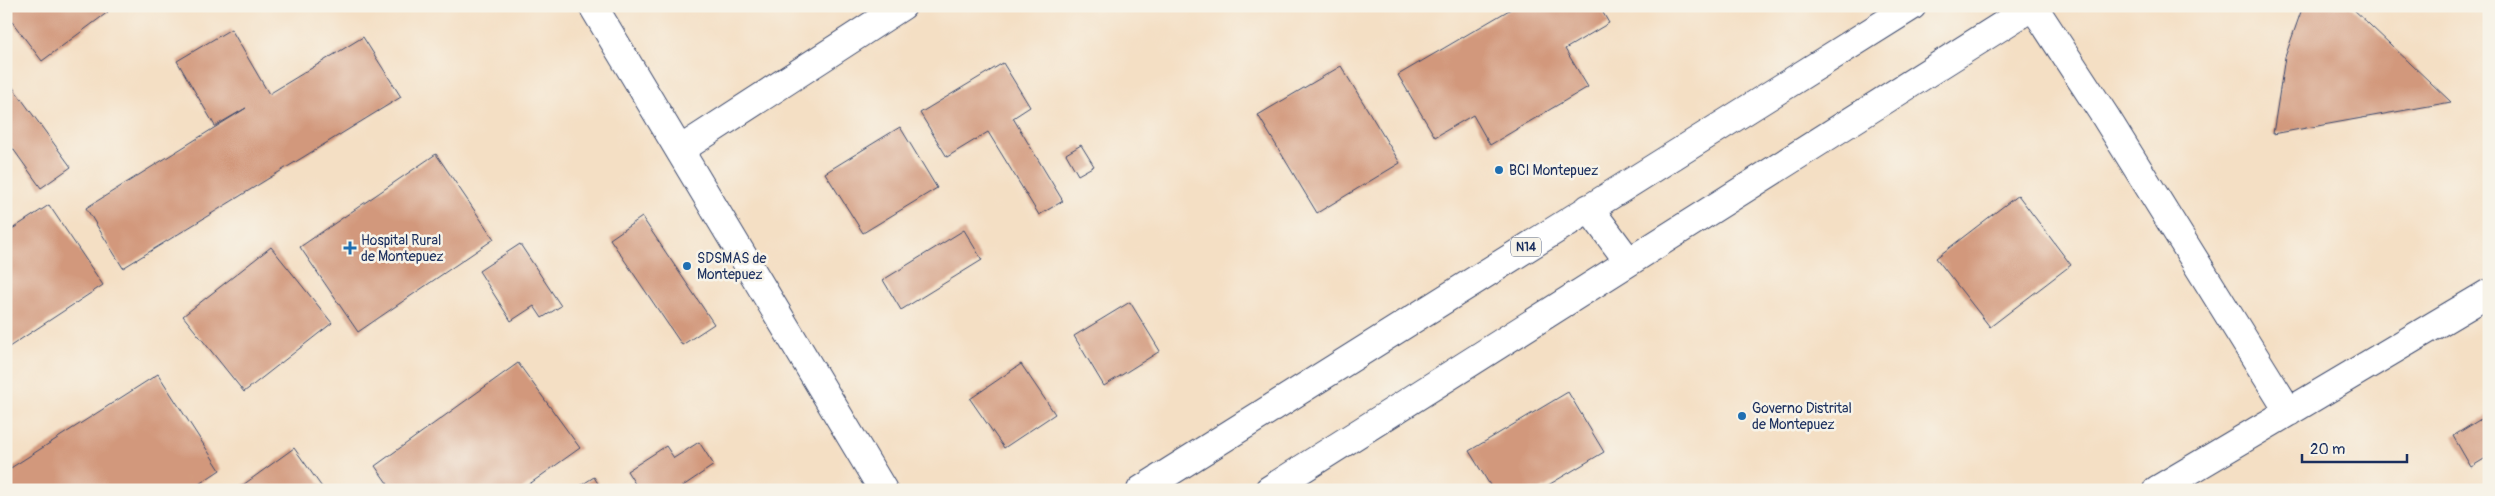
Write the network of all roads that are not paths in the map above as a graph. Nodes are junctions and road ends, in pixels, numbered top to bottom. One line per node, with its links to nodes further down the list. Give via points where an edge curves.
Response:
1 (593, 6): 5 (main road)
2 (902, 6): 5 (main road)
3 (1912, 6): 6 (main road, N14)
4 (2033, 6): 7 (main road); 9 (main road)
5 (680, 150): 10 (main road)
6 (1589, 208): 7 (main road); 11 (main road, N14)
7 (1629, 262): 12 (main road)
8 (2489, 293): 9 (main road)
9 (2288, 412): 13 (main road)
10 (883, 490)
11 (1141, 490)
12 (1269, 490)
13 (2157, 490)

